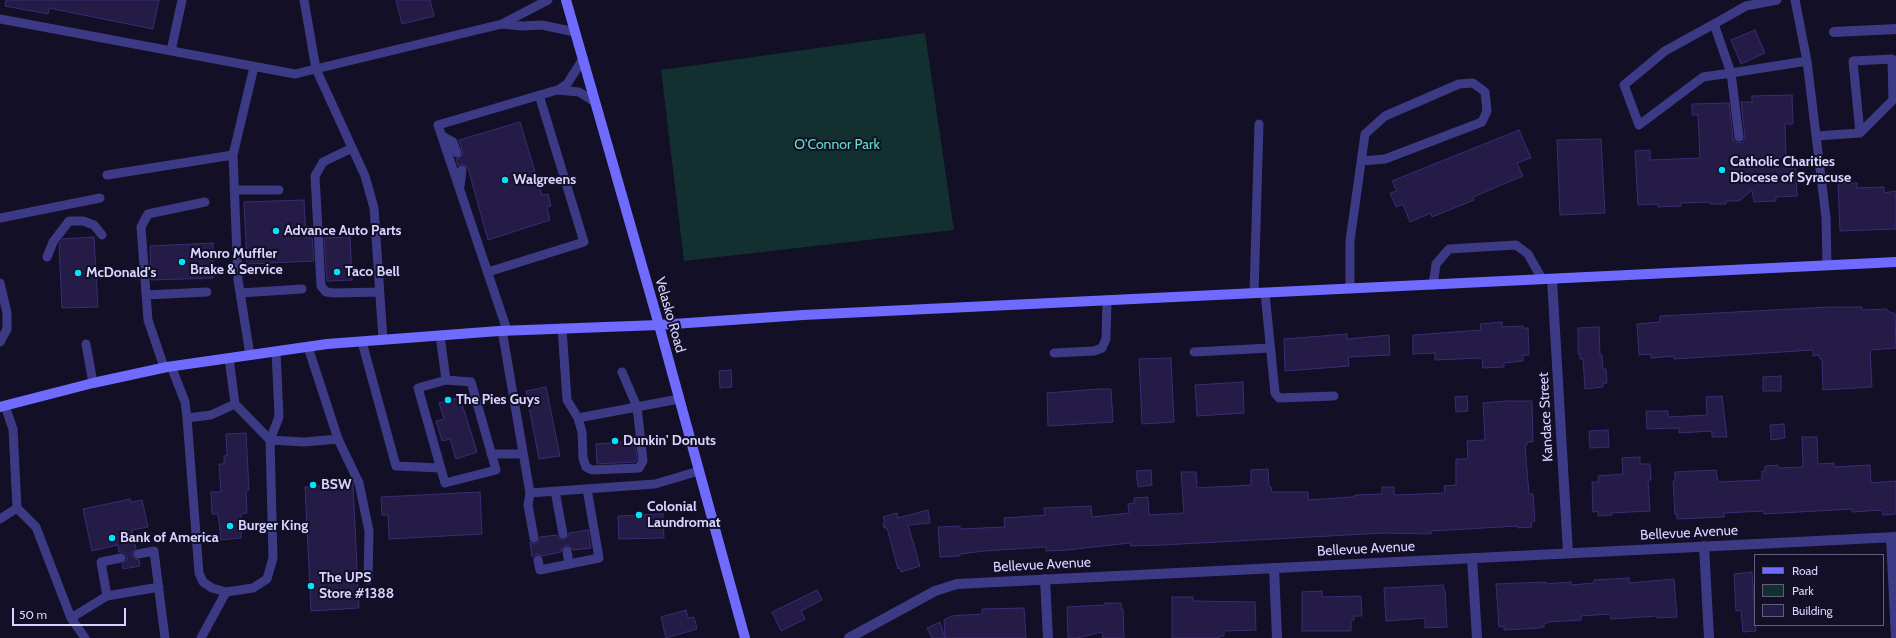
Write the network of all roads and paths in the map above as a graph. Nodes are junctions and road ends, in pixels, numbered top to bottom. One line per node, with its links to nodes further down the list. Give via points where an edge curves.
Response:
1 (182, 0): 13 (lane)
2 (304, 0): 17 (lane)
3 (548, 0): 8 (lane)
4 (566, 0): 11 (main road, Velasko Road)
5 (1777, 0): 9 (lane, via 1746,6)
6 (1795, 0): 15 (lane)
7 (0, 19): 13 (lane)
8 (502, 24): 11 (lane, via 542,25); 17 (lane)
9 (1714, 24): 18 (lane); 18 (lane, via 1665,51 1624,85 1639,125 1703,77)
10 (1896, 29): 12 (street)
11 (575, 32): 14 (main road, Velasko Road)
12 (1834, 32)
13 (171, 51): 16 (lane)
14 (582, 59): 19 (lane, via 567,84); 21 (main road, Velasko Road)
15 (1807, 60): 18 (lane); 25 (lane)
16 (254, 67): 17 (lane, via 295,74); 29 (lane)
17 (316, 69): 27 (lane)
18 (1731, 73): 26 (lane)
19 (558, 90): 20 (lane); 21 (lane, via 579,92)
20 (539, 96): 24 (lane, via 438,125); 43 (lane, via 584,242)
21 (595, 102): 57 (main road, Velasko Road)
22 (1259, 124): 54 (lane)
23 (1860, 133): 23 (lane, via 1893,100 1892,59 1853,61); 25 (lane)
24 (442, 136): 28 (lane, via 452,142); 33 (lane)
25 (1816, 136): 42 (lane, via 1826,218)
26 (1739, 137)
27 (352, 148): 51 (lane, via 365,176 374,208); 51 (lane, via 323,162 315,176 321,286 326,292 335,294)
28 (457, 153)
29 (233, 155): 32 (lane); 34 (lane)
30 (1362, 161): 30 (lane, via 1385,159 1482,122 1487,111 1485,92 1473,83 1459,84 1385,116 1365,134); 49 (lane, via 1350,241)
31 (462, 170): 33 (lane)
32 (107, 175)
33 (460, 188): 43 (lane)
34 (234, 190): 35 (lane); 52 (lane)
35 (279, 190)
36 (100, 198): 38 (lane)
37 (205, 202): 55 (lane, via 148,214 141,227)
38 (0, 218)
39 (102, 236): 40 (lane, via 94,225 83,220 69,221 53,242)
40 (47, 257)
41 (1896, 262): 42 (main road)
42 (1827, 265): 45 (main road)
43 (488, 272): 59 (lane)
44 (1542, 279): 45 (main road); 47 (main road); 47 (lane, via 1528,254 1516,245 1449,249 1436,264)
45 (1552, 279): 99 (street, Kandace Street)
46 (0, 283): 62 (lane, via 7,313 7,329)
47 (1432, 285): 49 (main road)
48 (302, 289): 52 (lane)
49 (1350, 289): 53 (main road)
50 (207, 292): 55 (lane)
51 (379, 292): 61 (lane)
52 (240, 293): 70 (lane)
53 (1265, 293): 54 (main road); 66 (lane)
54 (1254, 294): 56 (main road)
55 (146, 295): 72 (lane, via 148,320)
56 (1106, 301): 57 (main road); 69 (lane, via 1106,339 1102,348 1094,351)
57 (659, 325): 58 (main road); 77 (main road, Velasko Road)
58 (562, 328): 59 (main road); 82 (lane, via 568,400)
59 (504, 330): 60 (main road); 86 (lane)
60 (440, 336): 61 (main road); 74 (lane)
61 (383, 340): 63 (main road)
62 (0, 342)
63 (362, 342): 65 (main road); 87 (lane, via 396,466)
64 (86, 344): 75 (lane)
65 (308, 347): 67 (main road); 83 (lane)
66 (1270, 348): 68 (lane); 76 (lane, via 1275,393 1279,398)
67 (276, 351): 70 (main road); 84 (lane, via 279,416)
68 (1194, 352)
69 (1054, 353)
70 (250, 355): 71 (main road)
71 (228, 358): 72 (main road); 78 (lane)
72 (168, 367): 75 (main road); 81 (lane, via 185,402)
73 (622, 372): 80 (lane)
74 (446, 380): 85 (lane, via 471,382); 87 (lane, via 418,388)
75 (92, 383): 79 (main road)
76 (1334, 396)
77 (679, 399): 80 (lane); 88 (main road, Velasko Road)
78 (235, 404): 81 (lane, via 211,415); 84 (lane)
79 (3, 406): 92 (lane, via 13,429)
80 (637, 407): 82 (lane); 82 (lane, via 643,461 639,468 592,470 586,467)
81 (187, 418): 109 (lane, via 199,573 203,582)
82 (578, 418)
83 (338, 439): 84 (lane, via 304,442); 107 (lane, via 358,483 369,531)
84 (270, 440): 109 (lane, via 272,558 267,579 253,588)
85 (491, 454): 86 (lane); 87 (lane, via 496,470 445,483)
86 (524, 454): 91 (lane)
87 (441, 468)
88 (699, 471): 89 (lane, via 655,484); 115 (main road, Velasko Road)
89 (587, 489): 90 (lane); 104 (lane, via 599,558)
90 (555, 492): 91 (lane); 94 (lane)
91 (530, 493): 96 (lane, via 528,505)
92 (17, 508): 93 (lane); 111 (lane, via 36,527)
93 (0, 519)
94 (563, 534)
95 (1893, 537): 97 (street, Bellevue Avenue); 121 (street)
96 (534, 538)
97 (1704, 546): 99 (street, Bellevue Avenue); 120 (street)
98 (567, 552): 104 (lane)
99 (1568, 553): 102 (street, Bellevue Avenue)
100 (138, 554): 108 (lane, via 154,551)
101 (121, 558): 110 (lane, via 100,562)
102 (1472, 558): 105 (street, Bellevue Avenue); 119 (street)
103 (538, 560): 104 (lane, via 540,570)
104 (569, 564)
105 (1274, 568): 106 (street, Bellevue Avenue); 118 (street)
106 (1045, 579): 116 (street, Bellevue Avenue, via 957,584 934,592); 117 (street)
107 (368, 580)
108 (159, 587): 110 (lane); 113 (lane)
109 (226, 592): 114 (lane)
110 (107, 596): 111 (lane)
111 (71, 618): 112 (lane)
112 (87, 637)
113 (165, 638)
114 (202, 638)
115 (745, 638)
116 (849, 638)
117 (1048, 638)
118 (1277, 638)
119 (1477, 638)
120 (1709, 638)
121 (1896, 638)

